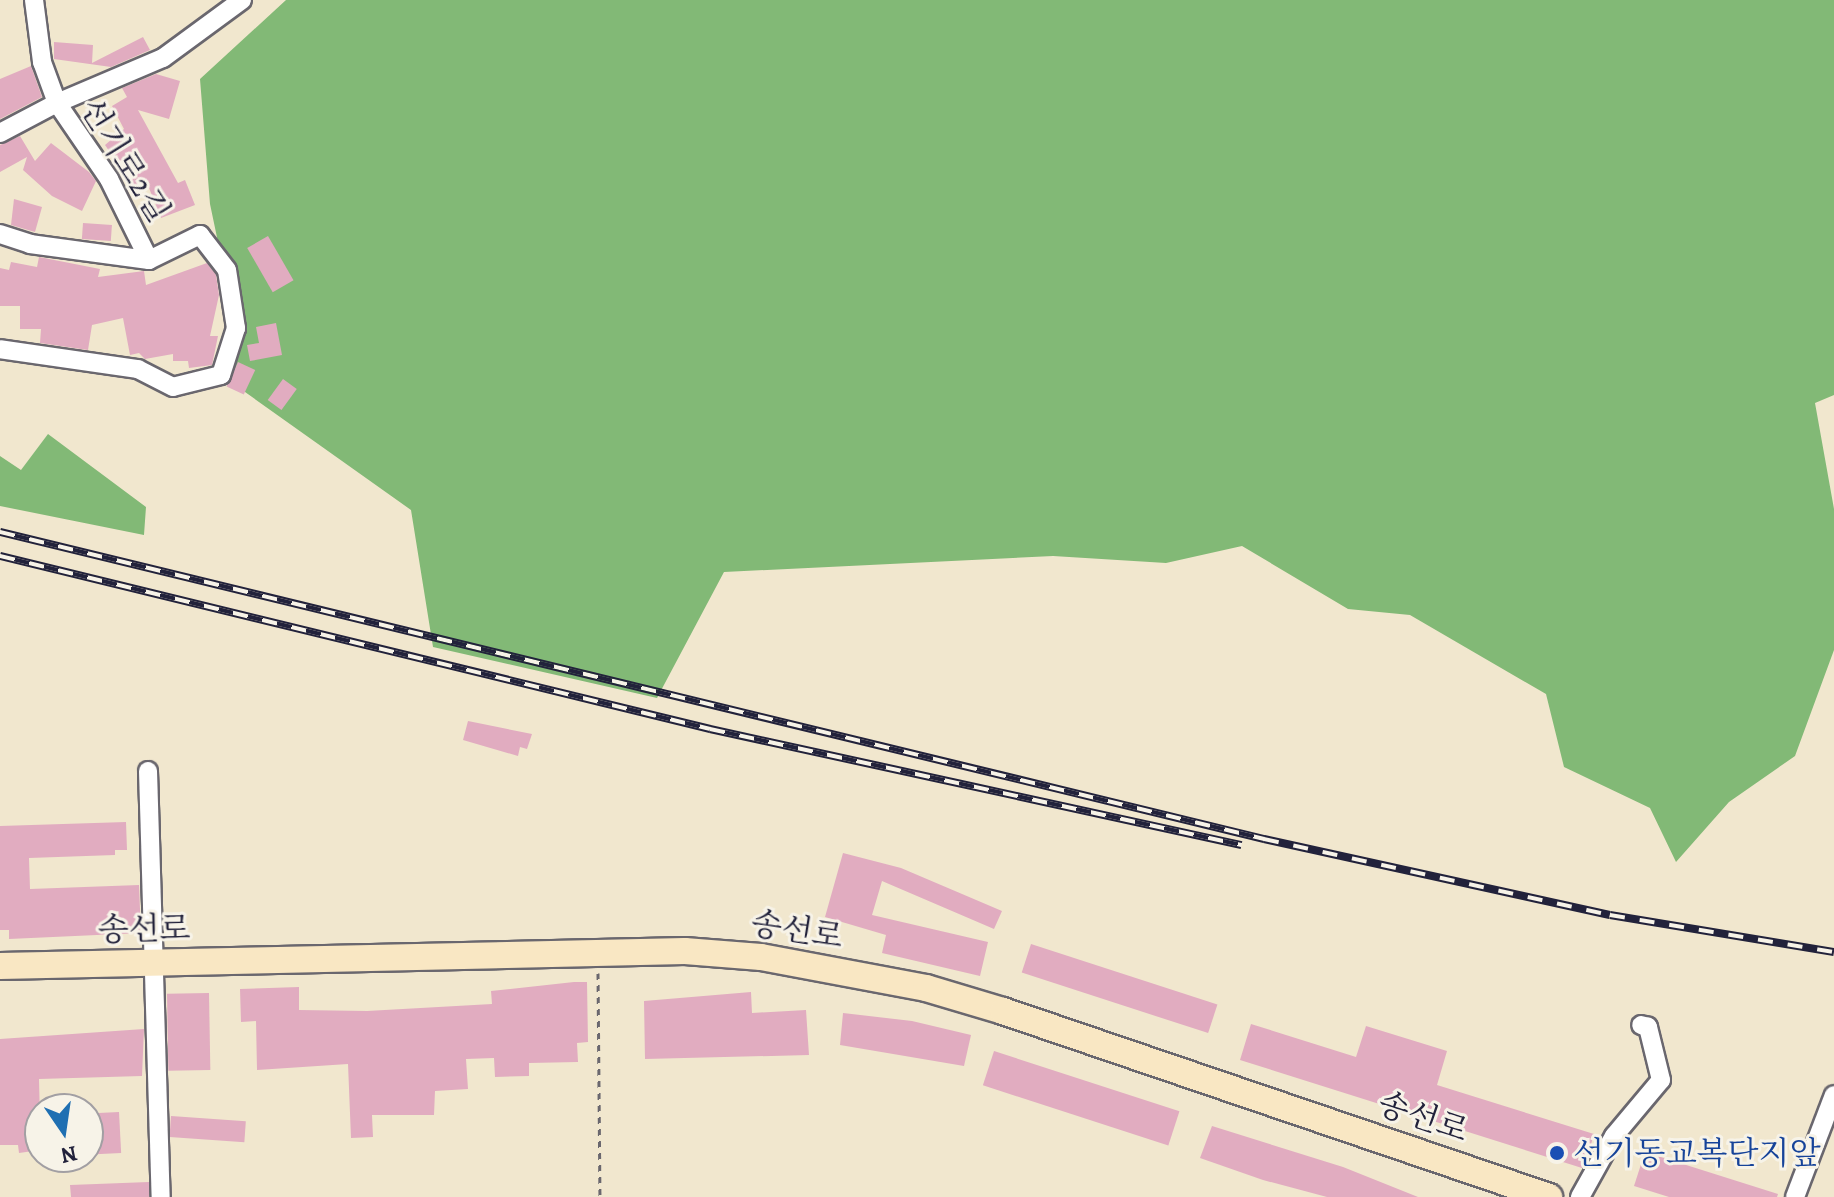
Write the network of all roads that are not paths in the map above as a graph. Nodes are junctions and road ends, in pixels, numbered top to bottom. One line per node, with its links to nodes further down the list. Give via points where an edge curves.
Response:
1 (34, 0): 3 (street, via 42,62)
2 (242, 0): 3 (street, via 163,58)
3 (57, 103): 4 (street, 선기로2길); 6 (street, 선기로2길, via 109,179)
4 (0, 133)
5 (0, 234): 6 (street, 선기로2길, via 30,244)
6 (149, 260): 7 (street, 선기로2길, via 200,235 227,270 236,328 221,375 173,387 138,369)
7 (0, 349)
8 (148, 771): 9 (street)
9 (155, 963): 10 (main road, 송선로); 13 (street); 14 (main road, 송선로, via 685,951 761,957 926,988 1076,1033)
10 (0, 966)
11 (1641, 1025): 15 (street, via 1648,1027 1661,1080 1614,1136)
12 (1834, 1095): 16 (street)
13 (161, 1197)
14 (1549, 1197)
15 (1580, 1197)
16 (1795, 1197)

